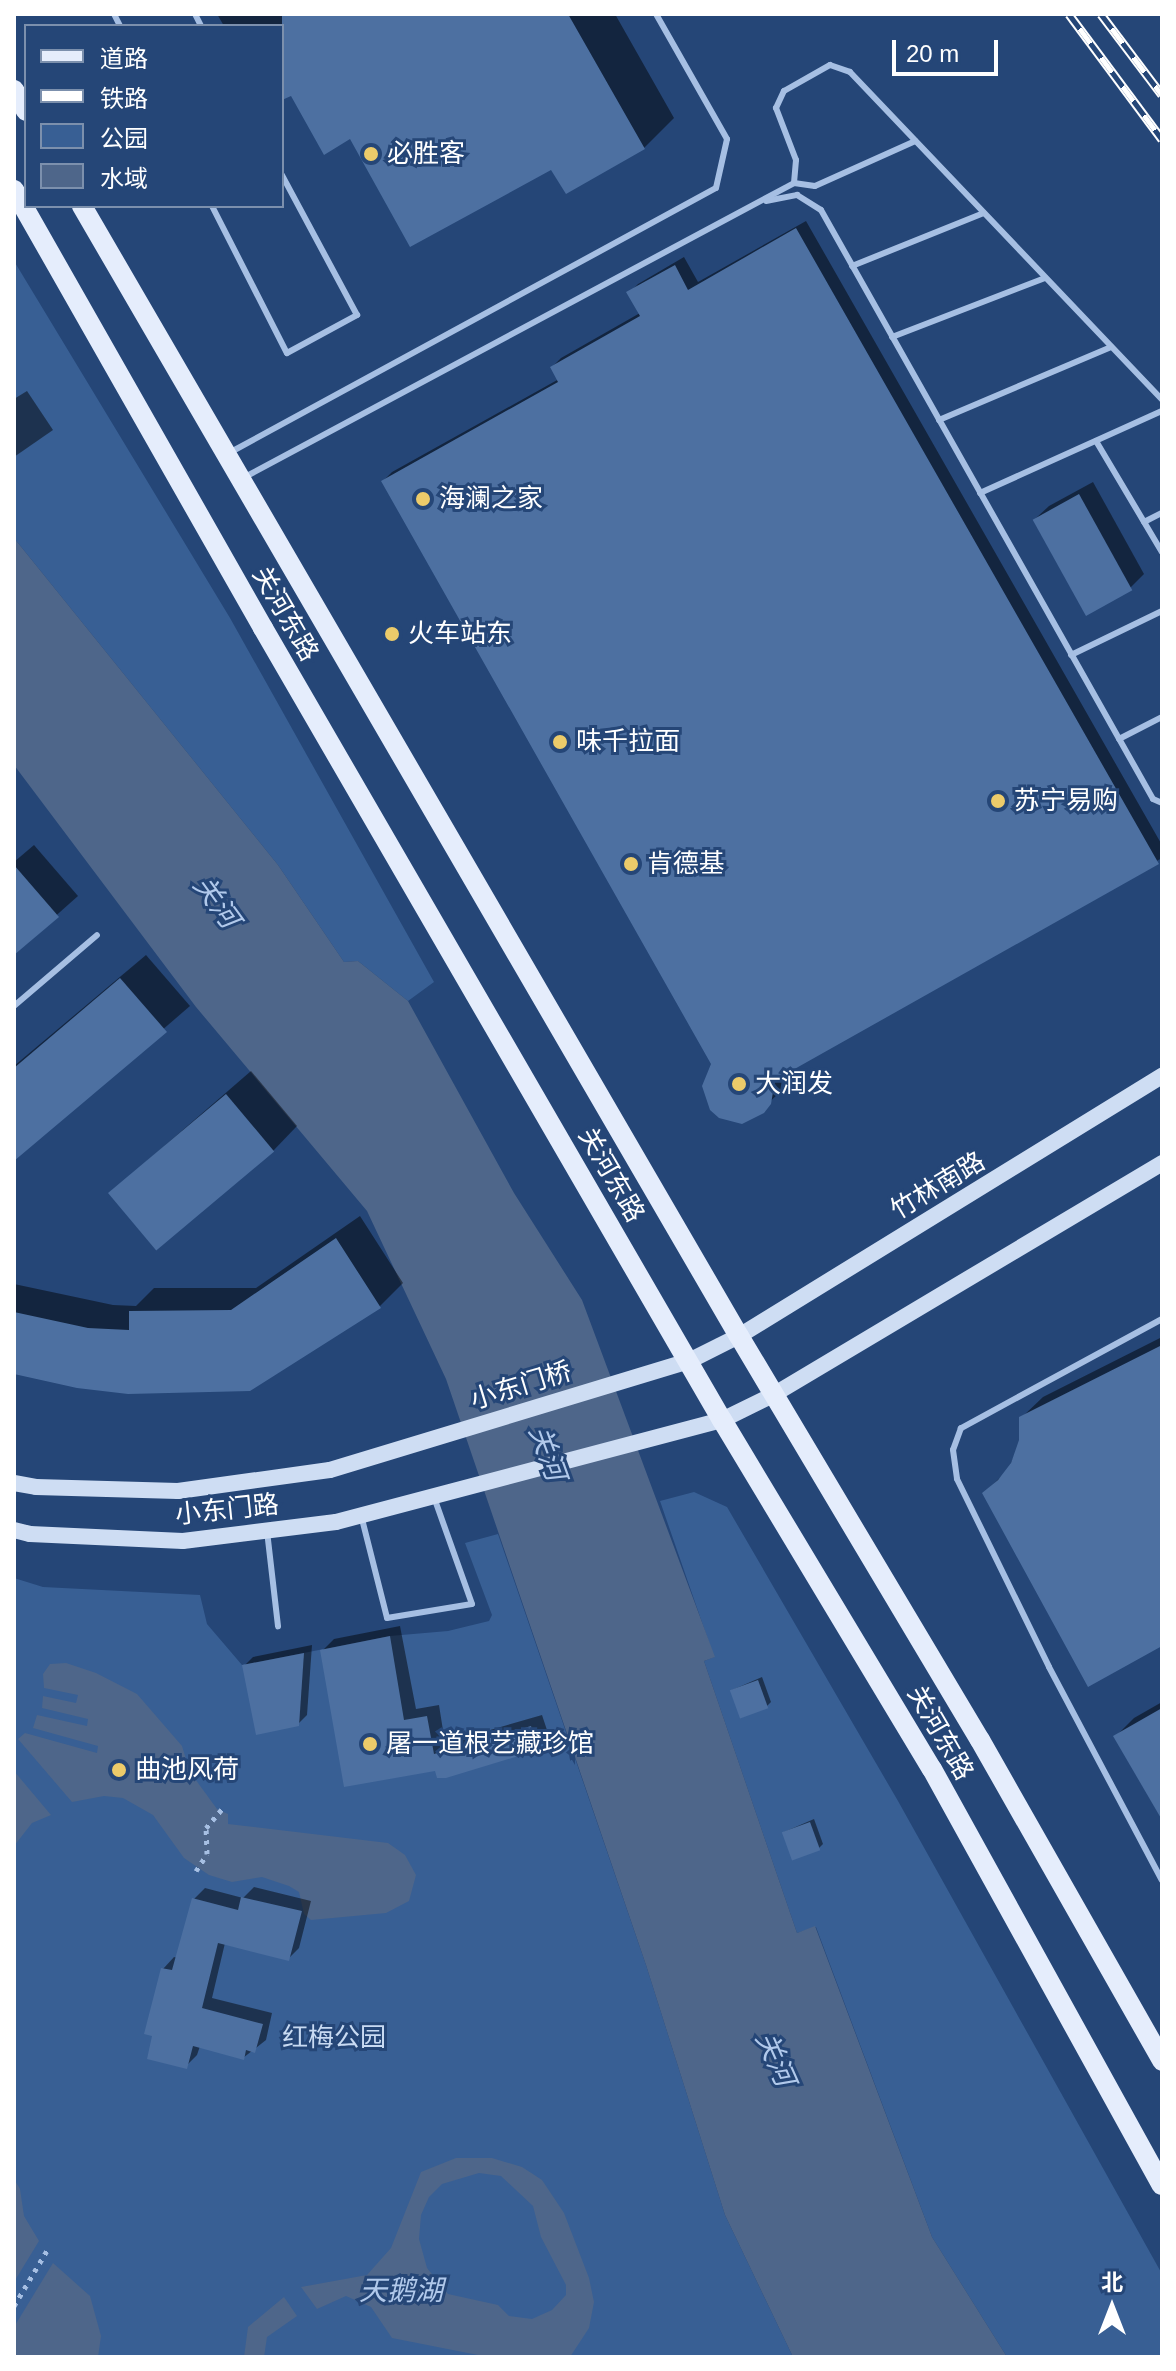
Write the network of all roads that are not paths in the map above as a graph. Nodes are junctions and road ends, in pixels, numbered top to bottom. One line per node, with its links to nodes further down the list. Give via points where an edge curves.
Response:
1 (656, 14): 22 (lane, via 727,139 716,188)
2 (14, 90): 3 (main road)
3 (24, 108)
4 (915, 141): 6 (lane, via 815,186); 6 (lane, via 850,72 830,65 784,91 776,108 796,160); 13 (lane)
5 (284, 179): 12 (lane, via 357,315 287,353)
6 (794, 183): 8 (lane)
7 (14, 190): 9 (main road, 关河东路)
8 (762, 201): 14 (lane, via 797,195 821,210); 23 (lane)
9 (24, 208)
10 (24, 208): 39 (main road, 关河东路)
11 (83, 208): 22 (main road, 关河东路)
12 (213, 208)
13 (984, 213): 14 (lane); 15 (lane)
14 (852, 266): 16 (lane)
15 (1045, 278): 16 (lane); 17 (lane)
16 (892, 337): 20 (lane)
17 (1111, 347): 18 (lane); 20 (lane)
18 (1162, 400)
19 (1162, 411): 21 (lane)
20 (939, 420): 24 (lane)
21 (1096, 441): 24 (lane); 26 (lane)
22 (228, 454): 23 (main road, 关河东路)
23 (242, 479): 38 (main road, 关河东路)
24 (980, 493): 29 (lane)
25 (1162, 513): 26 (lane)
26 (1144, 522): 27 (lane)
27 (1162, 552)
28 (1162, 611): 29 (lane)
29 (1071, 655): 31 (lane)
30 (1162, 717): 31 (lane)
31 (1119, 739): 32 (lane, via 1153,799)
32 (1162, 803)
33 (97, 935): 34 (lane)
34 (14, 1006)
35 (1162, 1076): 38 (main road, 竹林南路)
36 (1162, 1163): 40 (main road)
37 (1162, 1319): 49 (lane, via 961,1428 953,1450 957,1479)
38 (739, 1336): 39 (main road); 40 (main road, 关河东路)
39 (689, 1361): 41 (main road, 关河东路); 42 (main road, 小东门桥)
40 (773, 1395): 41 (main road); 50 (main road, 关河东路, via 980,1740)
41 (722, 1420): 44 (main road); 51 (main road, 关河东路, via 932,1769)
42 (425, 1440): 43 (main road, 小东门路, via 330,1470 178,1491)
43 (14, 1483)
44 (438, 1495): 45 (main road, 小东门路); 45 (lane, via 472,1604 387,1618)
45 (361, 1515): 47 (main road, 小东门路)
46 (14, 1530): 47 (main road, 小东门路, via 183,1541)
47 (267, 1531): 48 (lane)
48 (278, 1626)
49 (1162, 1880)
50 (1162, 2061)
51 (1162, 2185)

